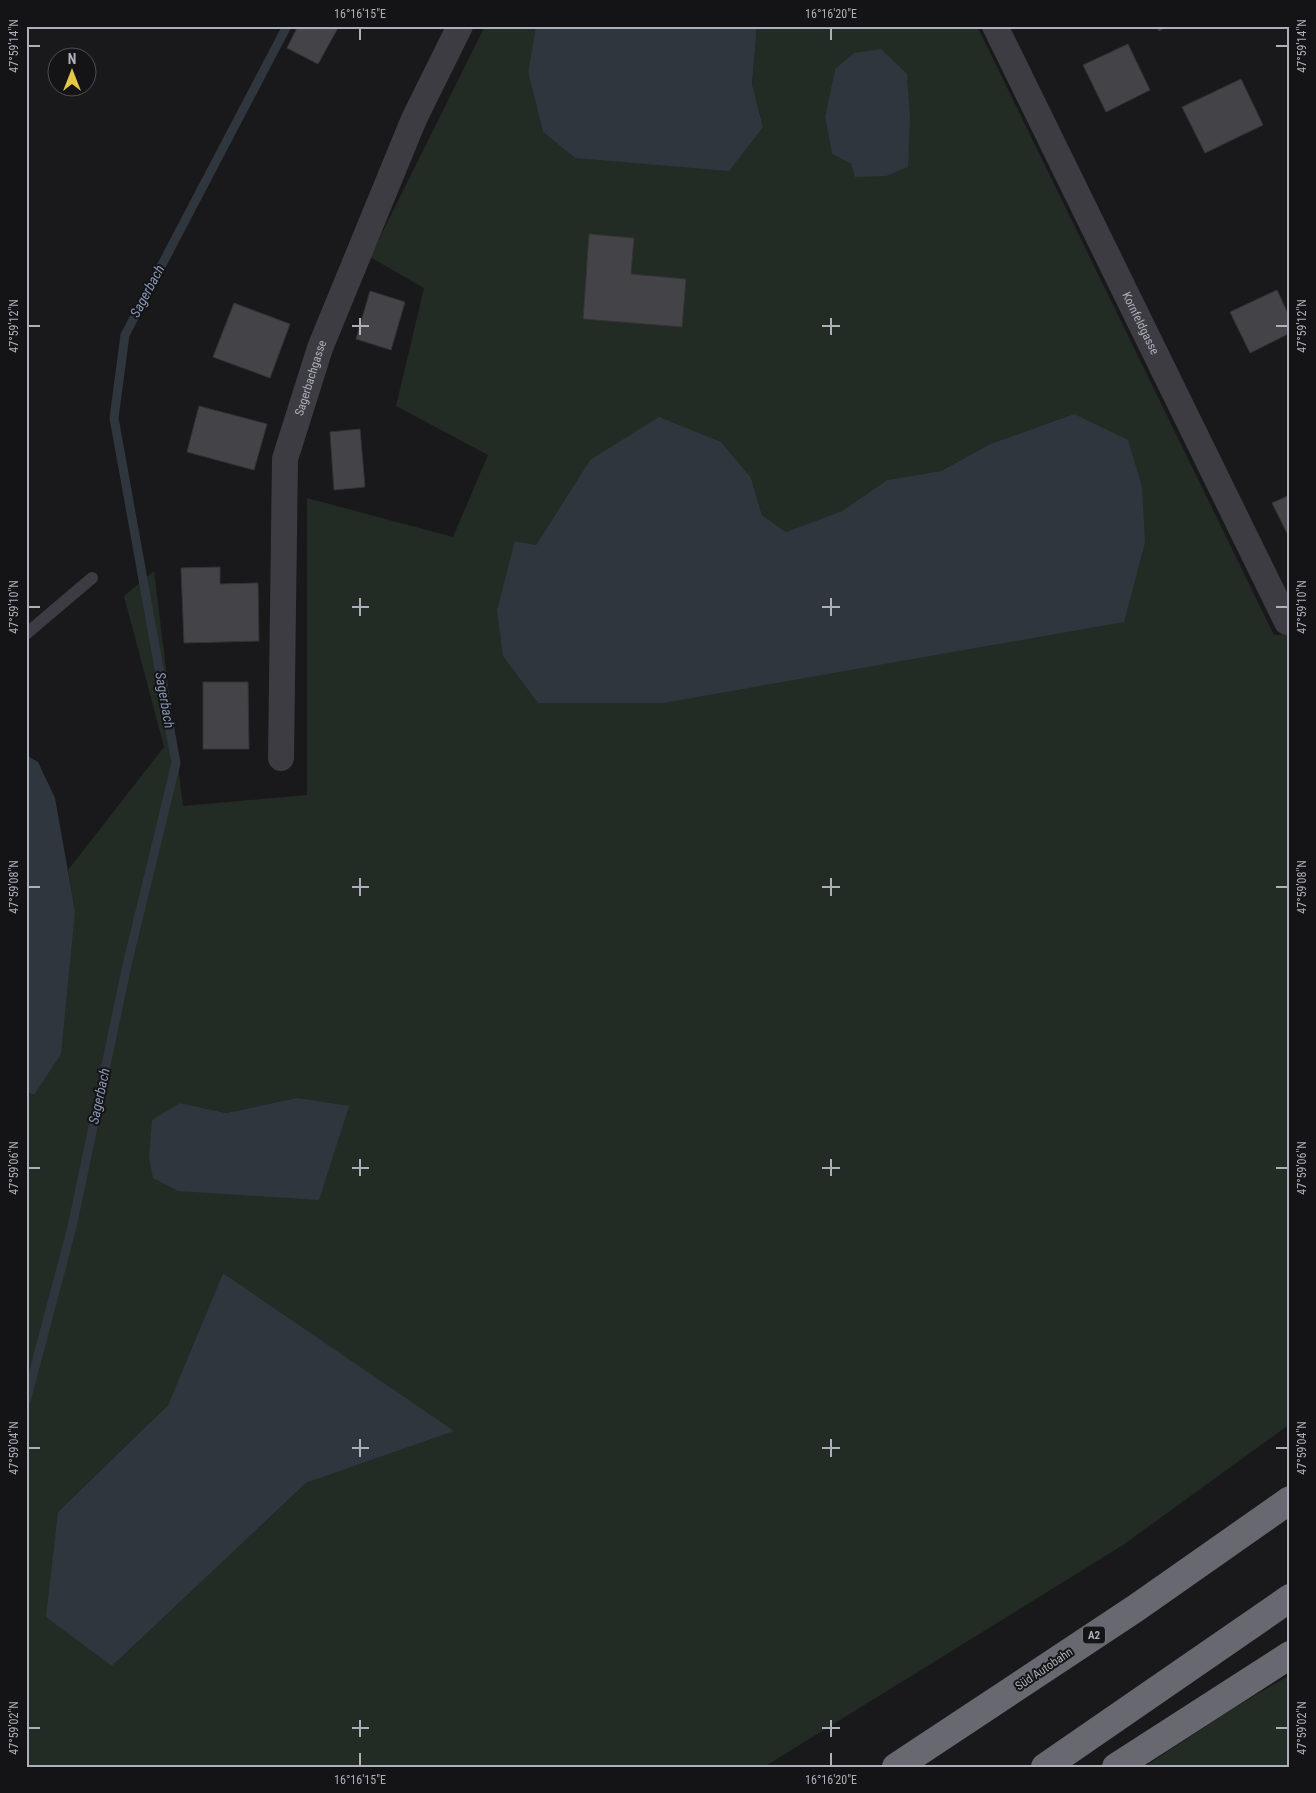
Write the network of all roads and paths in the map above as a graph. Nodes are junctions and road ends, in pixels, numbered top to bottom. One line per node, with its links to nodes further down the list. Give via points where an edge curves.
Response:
1 (460, 26): 6 (street, Sagerbachgasse, via 414,119 320,348 285,458)
2 (994, 26): 4 (street, Kornfeldgasse)
3 (92, 578): 5 (lane)
4 (1287, 622)
5 (26, 634)
6 (281, 758)
7 (1290, 1500): 10 (highway, Süd Autobahn / A2, via 1136,1608)
8 (1290, 1598): 11 (highway)
9 (1290, 1655): 12 (highway)
10 (896, 1767)
11 (1045, 1767)
12 (1116, 1767)

